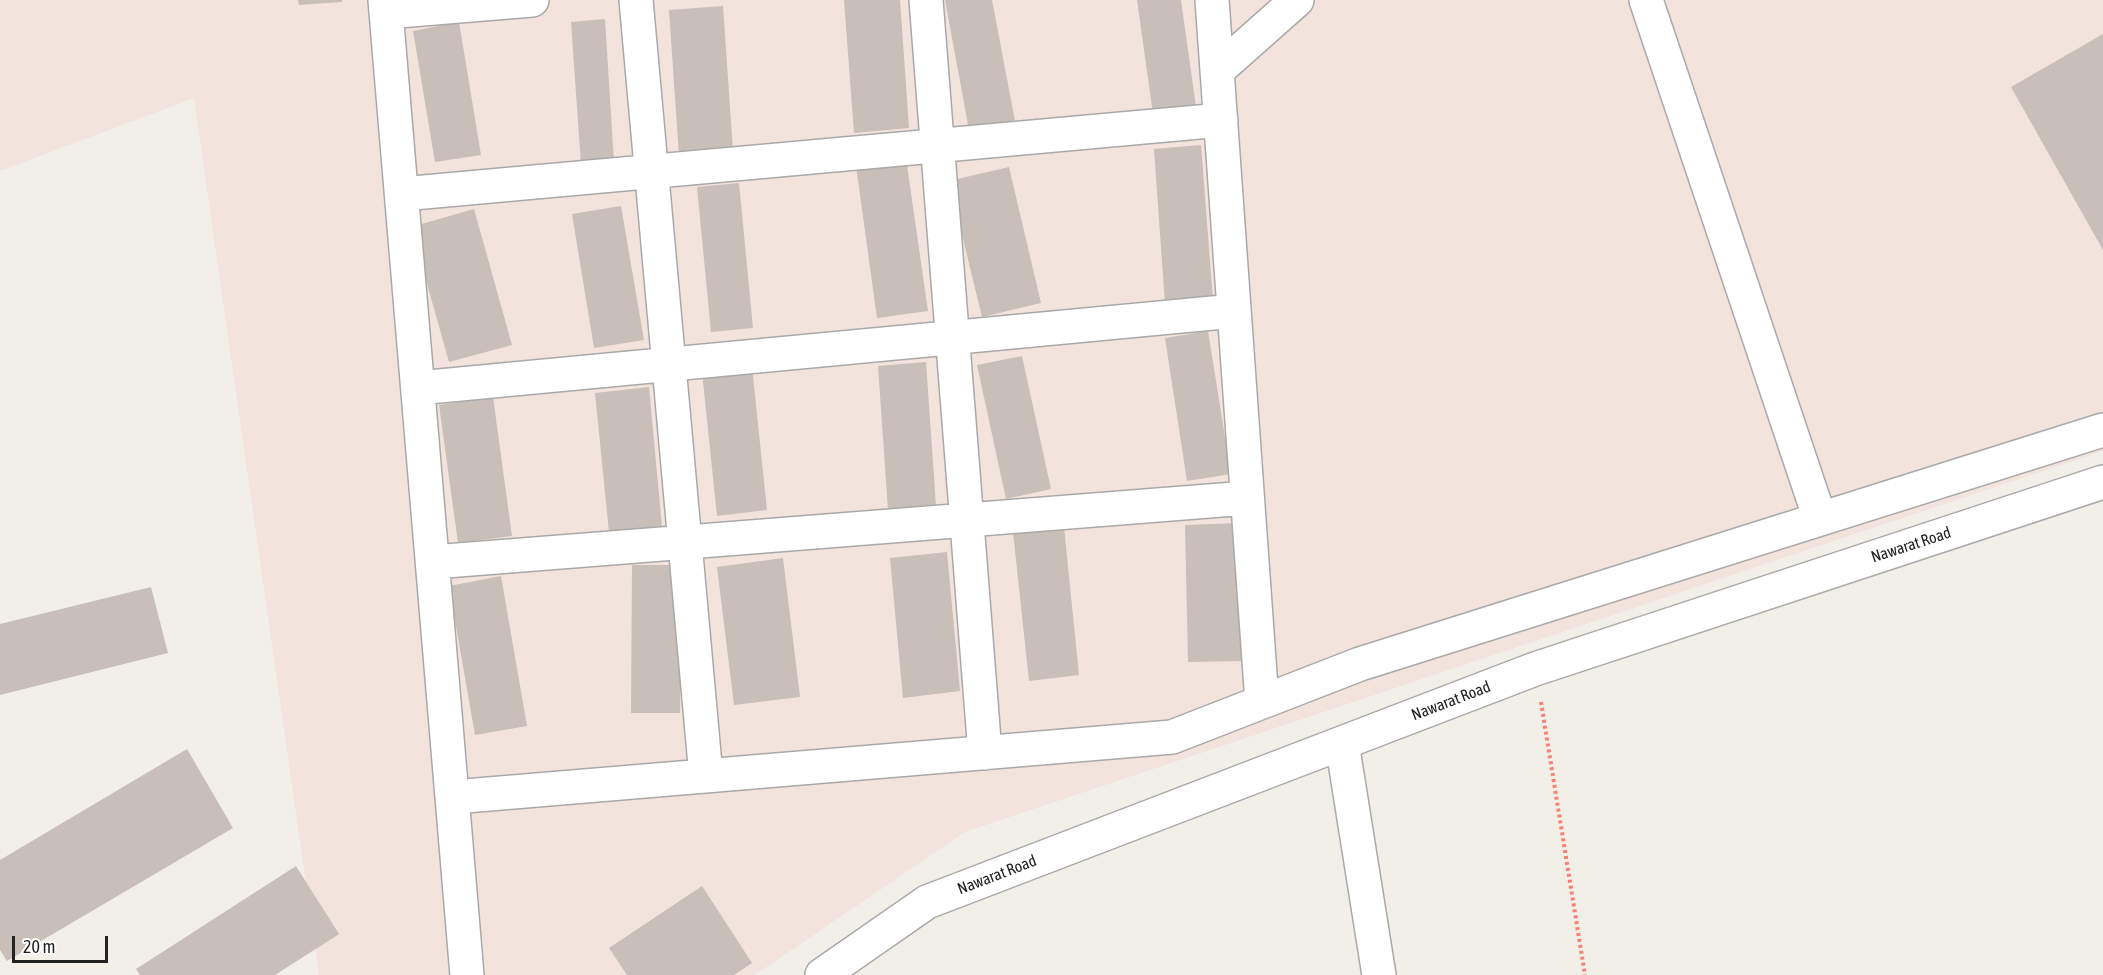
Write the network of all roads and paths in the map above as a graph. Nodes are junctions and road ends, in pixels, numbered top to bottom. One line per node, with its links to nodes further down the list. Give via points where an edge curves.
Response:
1 (532, 0): 7 (street)
2 (636, 0): 11 (street)
3 (926, 0): 10 (street)
4 (1212, 0): 8 (street)
5 (1297, 0): 8 (street)
6 (1646, 0): 20 (street)
7 (386, 6): 12 (street)
8 (1217, 71): 9 (street)
9 (1221, 120): 10 (street); 13 (street)
10 (938, 146): 11 (street); 14 (street)
11 (652, 171): 12 (street); 15 (street)
12 (402, 194): 16 (street)
13 (1234, 311): 14 (street); 19 (street)
14 (953, 338): 15 (street); 21 (street)
15 (669, 364): 16 (street); 22 (street)
16 (418, 388): 23 (street)
17 (2103, 430): 20 (street)
18 (2103, 482): 24 (street, Nawarat Road)
19 (1247, 498): 21 (street); 25 (street)
20 (1820, 519): 25 (street, via 1360,664)
21 (967, 520): 22 (street); 27 (street)
22 (685, 543): 23 (street); 28 (street)
23 (433, 562): 29 (street)
24 (1535, 669): 26 (street, Nawarat Road); 33 (path)
25 (1262, 702): 27 (street, via 1172,737)
26 (1342, 743): 31 (street, Nawarat Road, via 927,902); 32 (street)
27 (985, 753): 28 (street)
28 (706, 776): 29 (street)
29 (453, 797): 30 (street)
30 (467, 975)
31 (822, 975)
32 (1378, 975)
33 (1585, 975)

